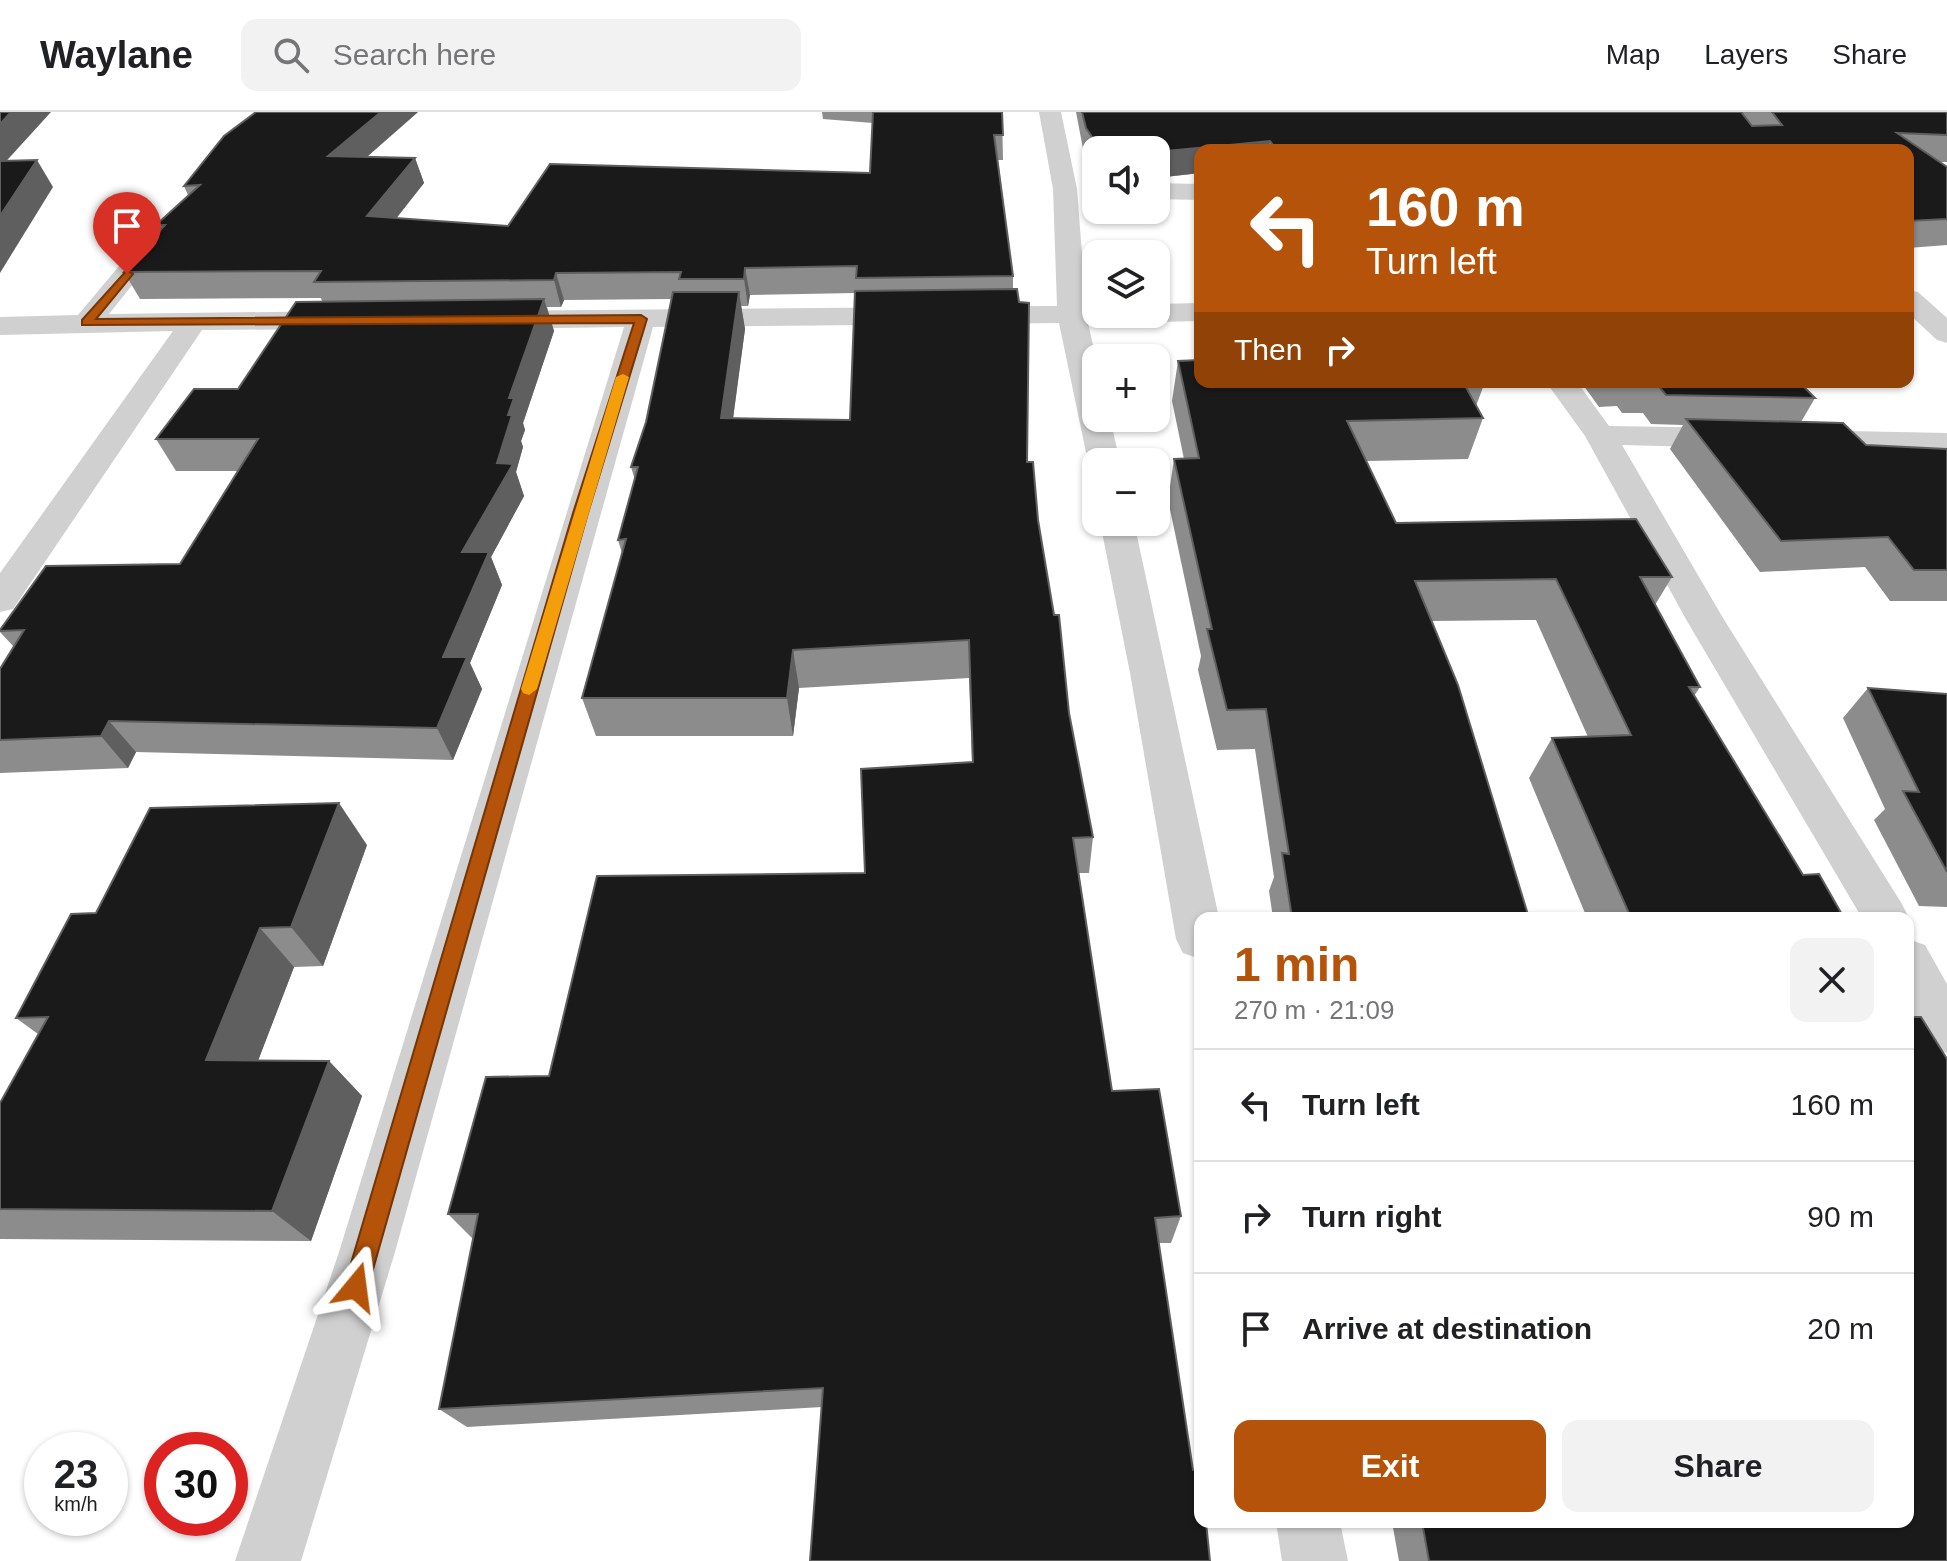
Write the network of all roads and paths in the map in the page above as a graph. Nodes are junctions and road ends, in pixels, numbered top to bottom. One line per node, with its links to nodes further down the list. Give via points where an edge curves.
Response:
1 (1050, 112): 2 (street)
2 (1065, 189): 3 (street); 7 (street)
3 (1082, 189)
4 (1170, 191): 5 (street)
5 (1194, 192)
6 (178, 213): 16 (street)
7 (1082, 290)
8 (1914, 304): 19 (street)
9 (1194, 312): 10 (street)
10 (1170, 313)
11 (1082, 314): 12 (street)
12 (641, 319): 14 (street); 31 (street, via 330,1378)
13 (369, 320): 15 (street)
14 (465, 320)
15 (194, 321): 16 (street); 25 (street)
16 (86, 323): 17 (street)
17 (0, 326)
18 (1088, 328): 23 (street)
19 (1947, 334)
20 (1565, 388): 21 (street)
21 (1600, 435): 22 (street); 27 (street)
22 (1947, 443)
23 (1102, 448)
24 (1120, 536): 26 (street)
25 (0, 600)
26 (1195, 912)
27 (1882, 912)
28 (1914, 970): 29 (street)
29 (1947, 1031)
30 (1309, 1528): 32 (street)
31 (268, 1561)
32 (1315, 1561)

